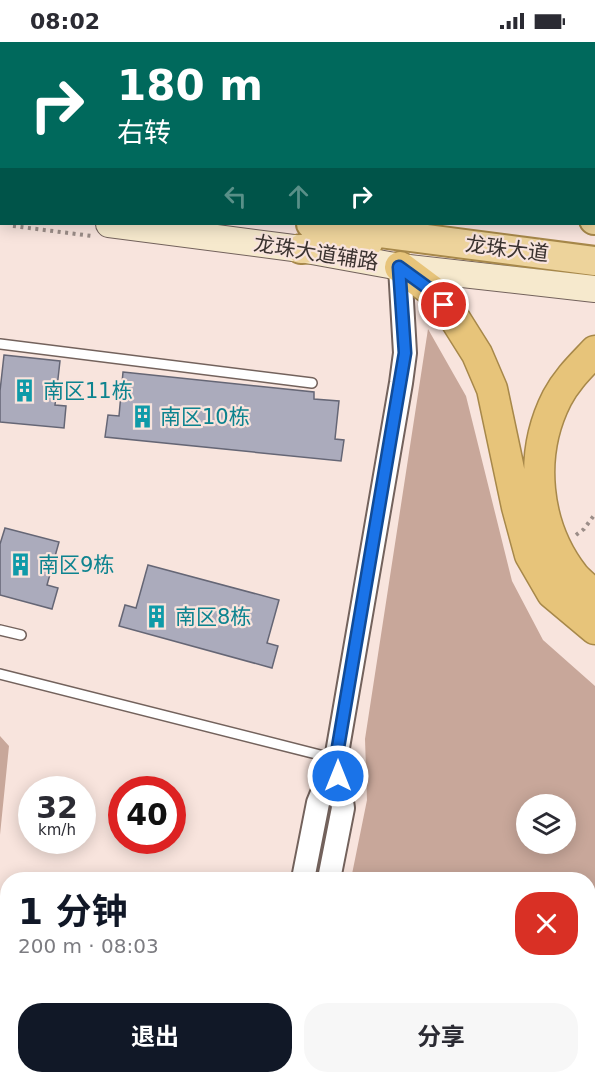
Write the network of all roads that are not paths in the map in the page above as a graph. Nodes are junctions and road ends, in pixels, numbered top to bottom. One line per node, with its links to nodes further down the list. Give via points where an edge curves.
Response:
1 (125, 225): 2 (main road, 龙珠大道辅路)
2 (306, 236): 3 (main road, 龙珠大道, via 420,238); 4 (main road, 龙珠大道辅路)
3 (595, 261)
4 (399, 267): 5 (main road, 龙珠大道辅路); 10 (highway, via 432,291 477,354 492,389 516,507 531,555 552,593); 14 (street, via 405,353)
5 (595, 289)
6 (0, 344): 8 (lane)
7 (595, 351): 9 (highway, via 557,398 540,454 539,490 545,521 559,554 576,578)
8 (312, 383)
9 (595, 595)
10 (595, 629)
11 (0, 630): 12 (lane)
12 (21, 635)
13 (0, 674): 14 (lane)
14 (336, 759): 15 (street, via 318,803); 16 (street, via 343,808)
15 (304, 872)
16 (330, 872)

